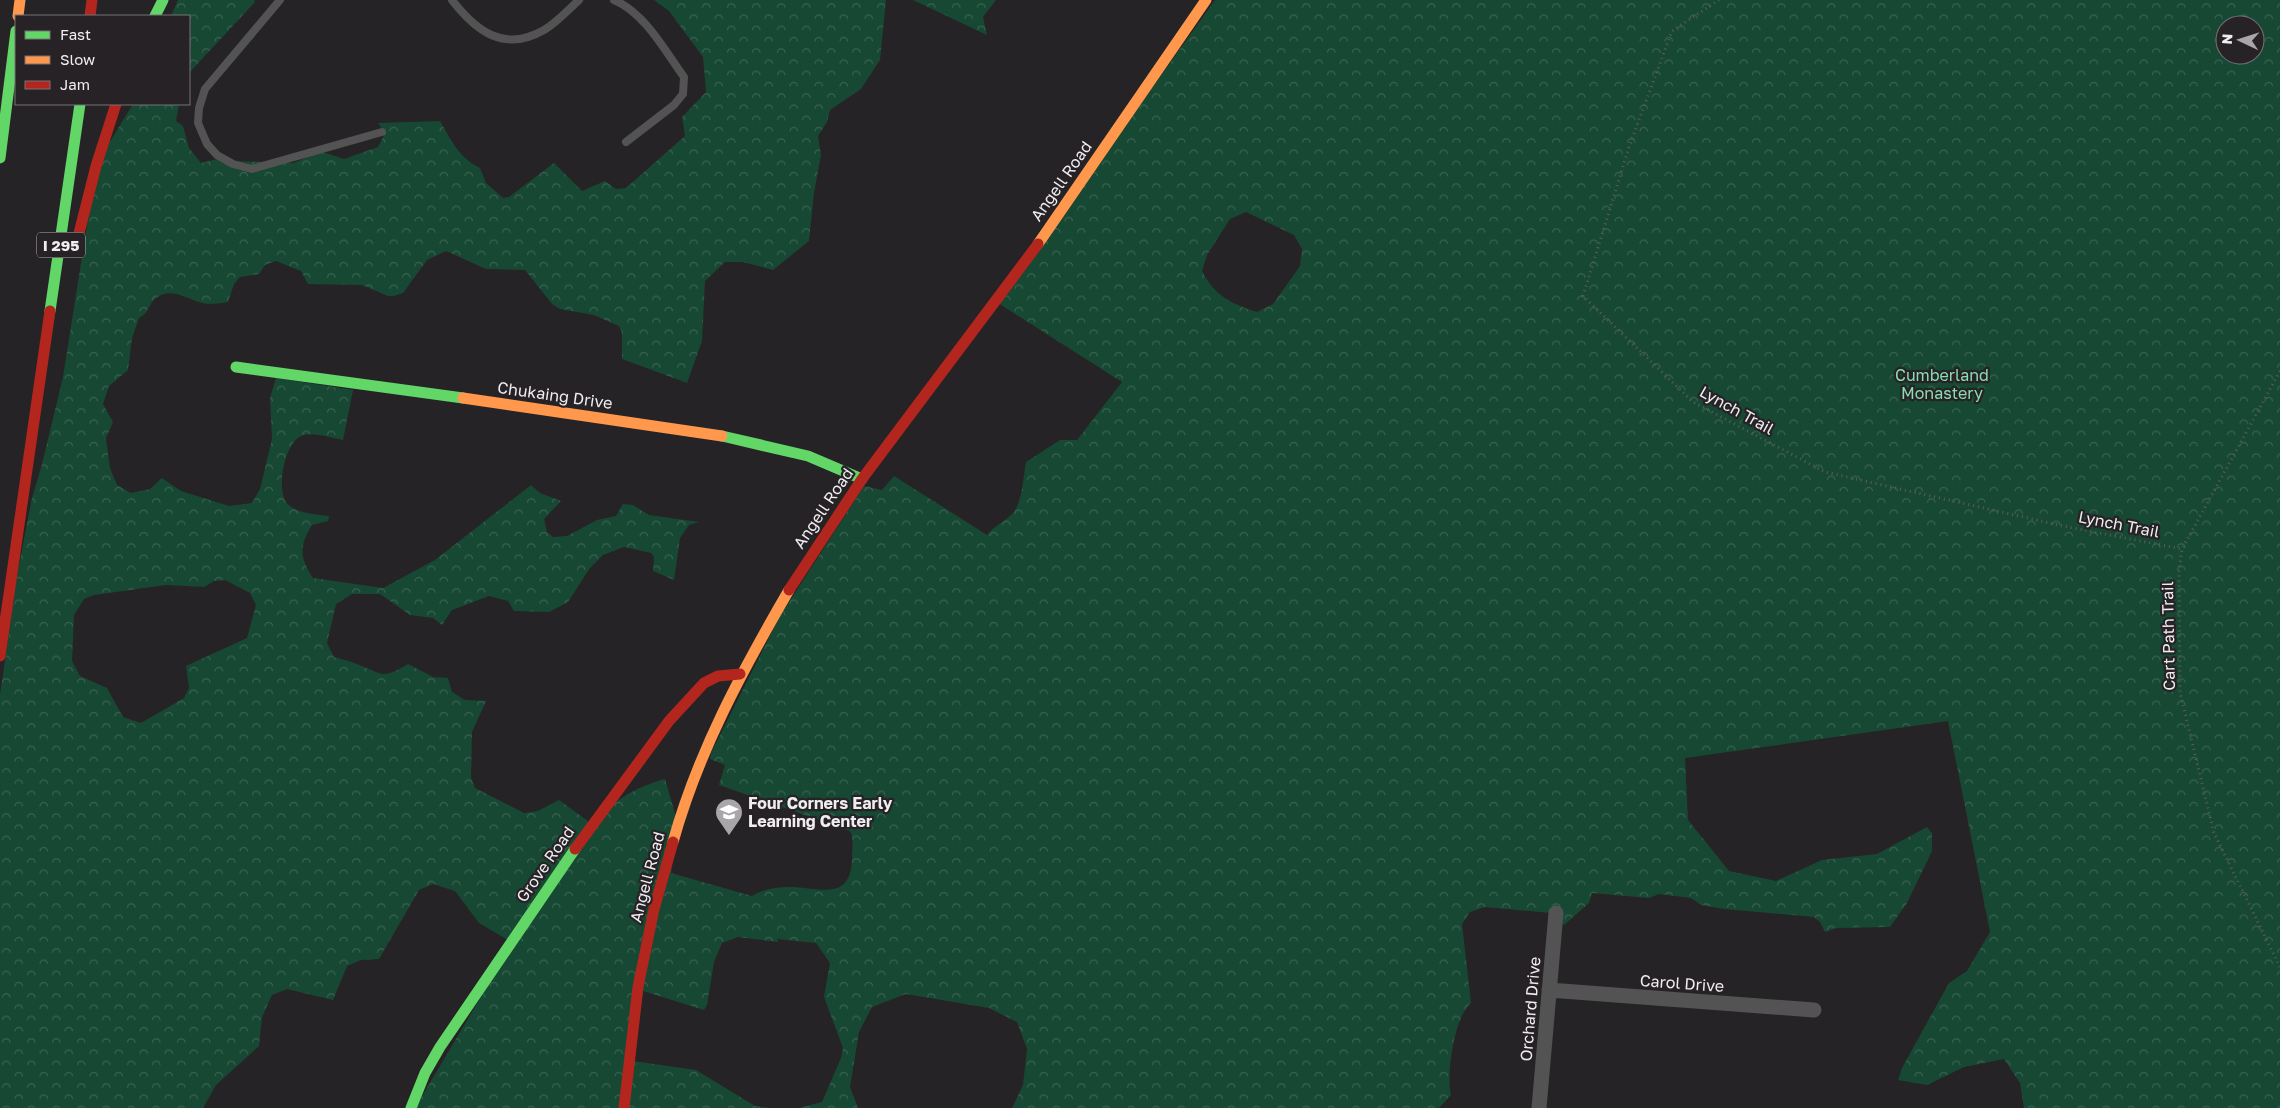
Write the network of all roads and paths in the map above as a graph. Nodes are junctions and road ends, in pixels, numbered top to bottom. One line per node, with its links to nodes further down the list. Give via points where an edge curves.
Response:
1 (20, 0): 10 (main road)
2 (92, 0): 11 (main road)
3 (163, 0): 12 (main road)
4 (280, 0): 16 (lane, via 205,89 198,123 207,144 217,155 233,164 252,169)
5 (452, 0): 6 (lane, via 481,31 497,38 522,40 544,30)
6 (579, 0)
7 (614, 0): 17 (lane, via 642,20 684,77 683,94 674,105)
8 (1206, 0): 24 (main road, Angell Road, via 1017,274)
9 (1718, 0): 25 (path, Lynch Trail, via 1672,31 1629,147 1583,296 1693,402 1825,472 2062,526)
10 (18, 15)
11 (90, 15)
12 (156, 15)
13 (15, 39): 18 (main road)
14 (80, 105): 23 (main road, I 295)
15 (116, 105): 19 (main road, via 96,166)
16 (382, 132)
17 (626, 142)
18 (0, 158)
19 (72, 261)
20 (65, 290): 23 (main road)
21 (236, 367): 24 (main road, Chukaing Drive, via 778,446 831,463)
22 (2280, 372): 25 (path, Cart Path Trail)
23 (40, 385): 26 (main road, I 295)
24 (862, 479): 27 (main road, Angell Road, via 800,571)
25 (2182, 549): 29 (path, Cart Path Trail, via 2179,572 2180,692 2214,833)
26 (0, 656)
27 (740, 674): 32 (main road, Grove Road, via 718,676 704,683 639,760 450,1032 425,1073); 33 (main road, Angell Road, via 710,737 677,827 654,909 638,987)
28 (1556, 913): 30 (street, Orchard Drive)
29 (2280, 967)
30 (1549, 990): 31 (street, Carol Drive); 34 (street, Orchard Drive)
31 (1814, 1010)
32 (411, 1108)
33 (624, 1108)
34 (1539, 1108)

